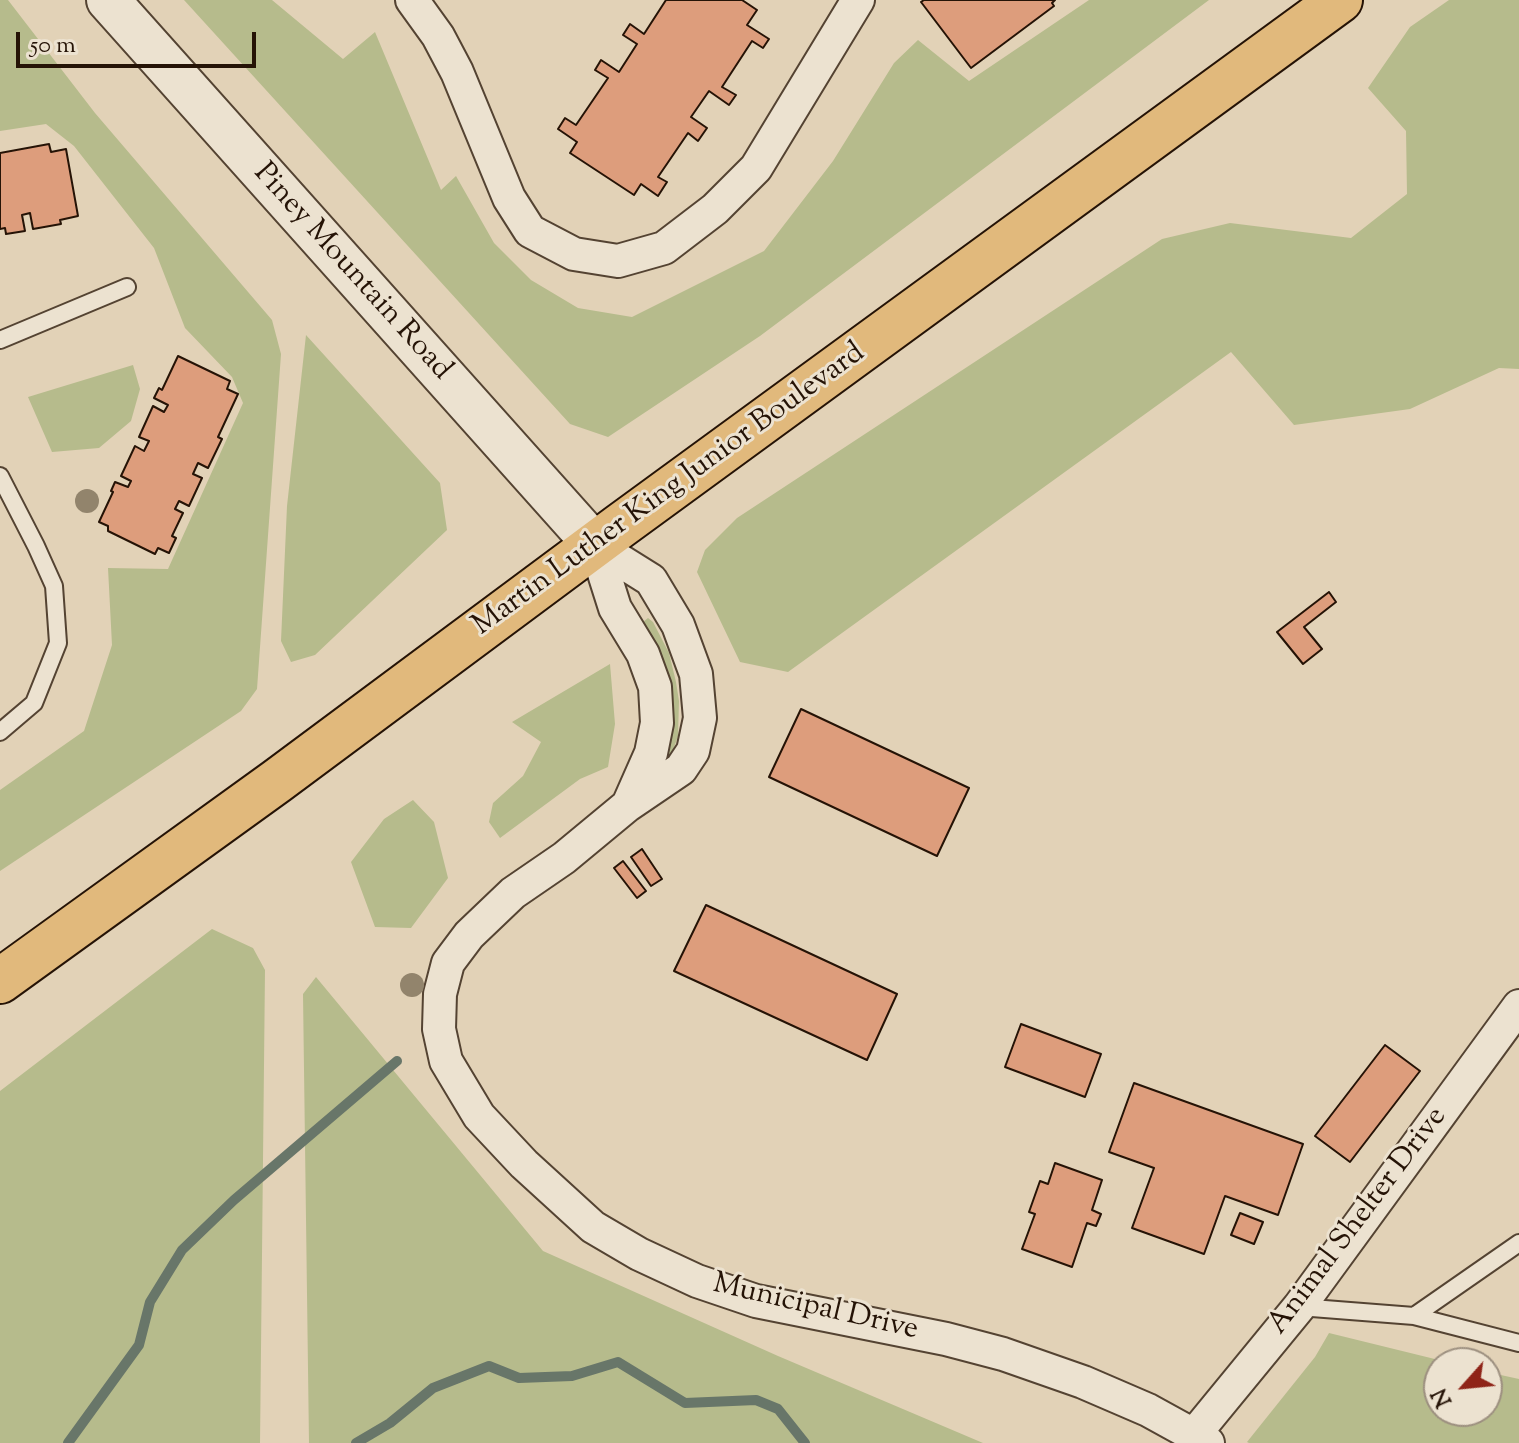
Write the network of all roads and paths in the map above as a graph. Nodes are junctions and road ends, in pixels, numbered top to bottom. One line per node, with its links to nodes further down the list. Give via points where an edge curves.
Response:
1 (108, 0): 8 (street, Piney Mountain Road)
2 (412, 0): 3 (street, via 457,72 509,198 530,231 574,254 618,261 664,248 715,209 756,168)
3 (858, 0)
4 (1340, 0): 8 (main road, Martin Luther King Junior Boulevard)
5 (127, 287): 6 (lane)
6 (0, 340)
7 (0, 476): 9 (lane, via 54,586 58,643 34,703)
8 (595, 545): 10 (street, Municipal Drive, via 615,608 643,654 655,687 657,723 651,753); 10 (street, Municipal Drive, via 651,580 678,625 696,674 700,718 693,751 681,769); 11 (main road, Martin Luther King Junior Boulevard)
9 (0, 732)
10 (628, 805): 17 (street, Municipal Drive, via 513,893 448,963 439,1029 446,1061 479,1116 593,1227 697,1281 756,1301 1003,1354 1083,1382)
11 (0, 981)
12 (1519, 1006): 14 (street, Animal Shelter Drive)
13 (1519, 1243): 15 (lane)
14 (1299, 1307): 15 (lane); 17 (street, Animal Shelter Drive)
15 (1414, 1316): 16 (lane)
16 (1519, 1343)
17 (1201, 1439)

